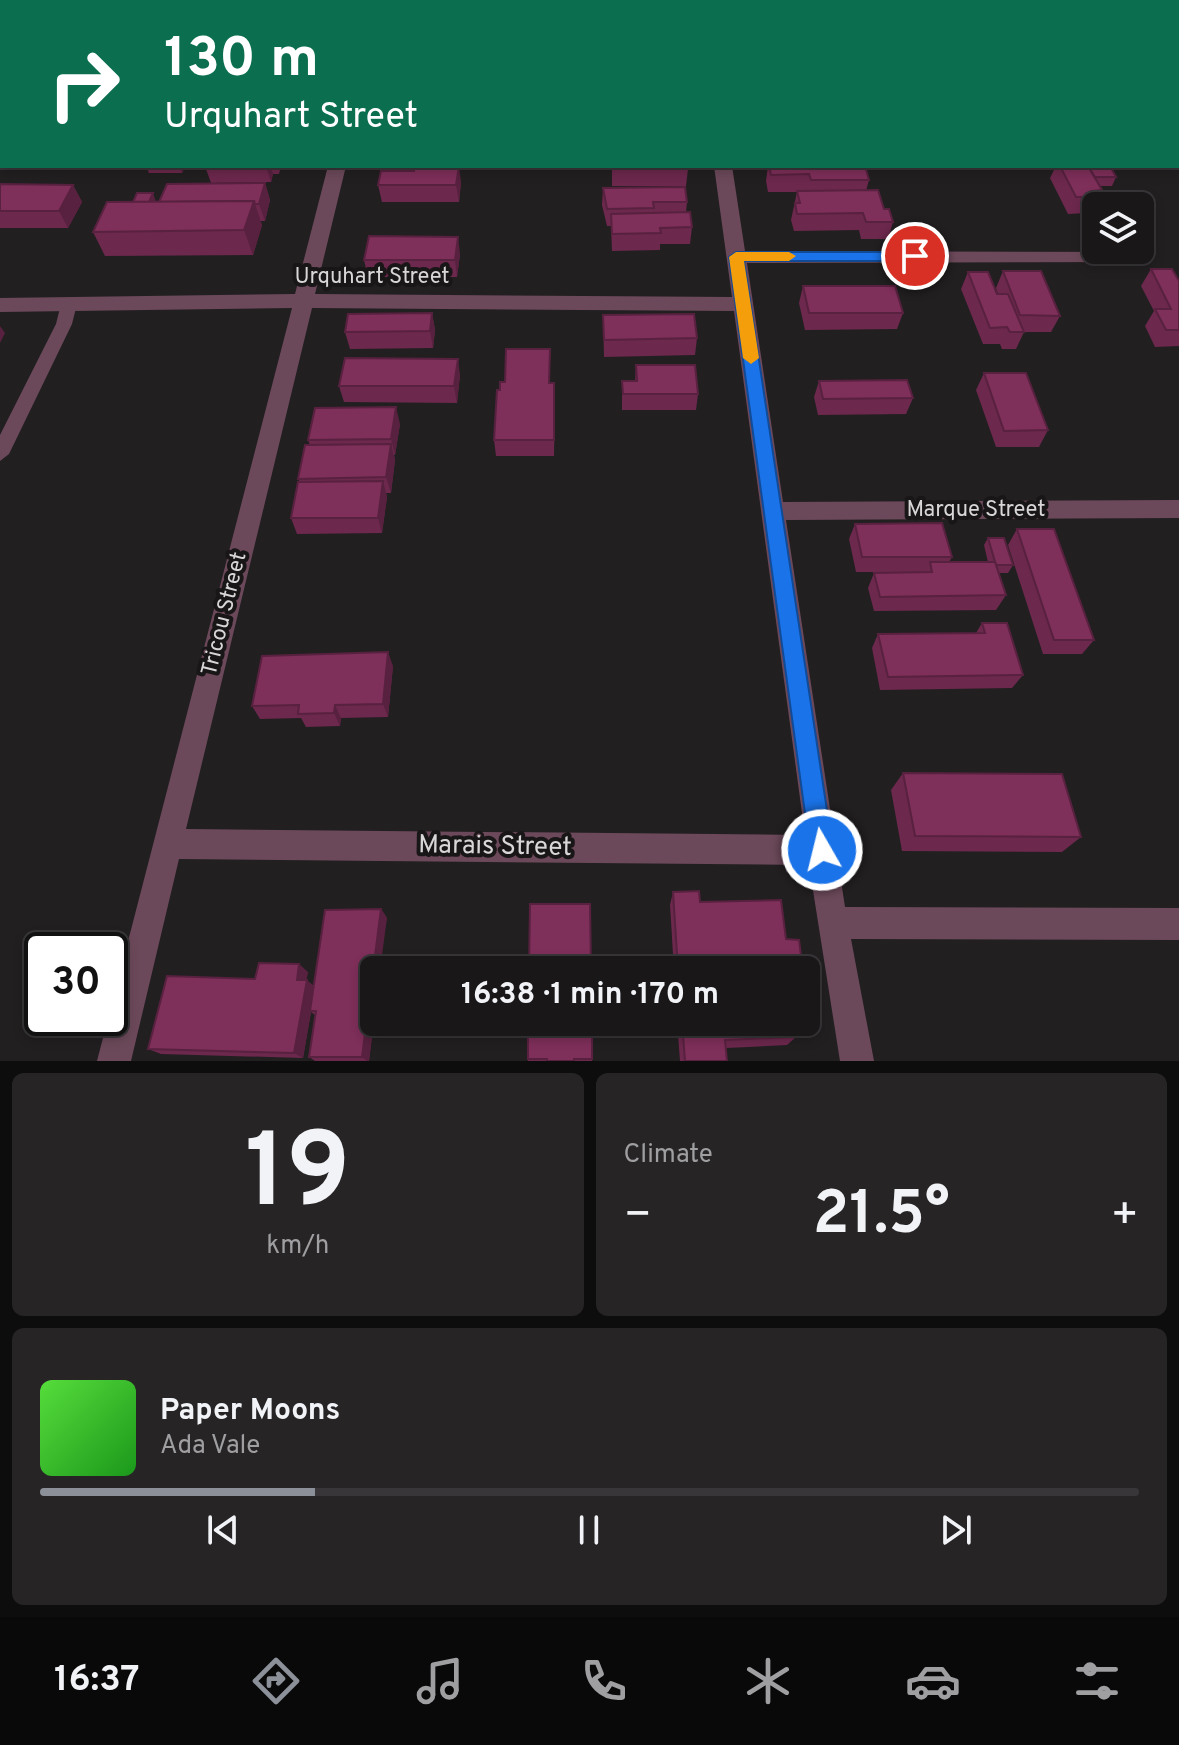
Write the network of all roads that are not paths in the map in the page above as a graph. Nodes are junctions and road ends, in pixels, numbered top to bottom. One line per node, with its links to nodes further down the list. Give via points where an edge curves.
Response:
1 (336, 168): 5 (street, Tricou Street)
2 (723, 168): 4 (street)
3 (1082, 256): 4 (street)
4 (736, 257): 7 (street)
5 (302, 301): 6 (street, Urquhart Street); 7 (street, Urquhart Street); 13 (street, Tricou Street)
6 (69, 304): 8 (street, Urquhart Street); 9 (lane, via 64,324)
7 (743, 304): 12 (street)
8 (0, 305)
9 (5, 435): 10 (lane)
10 (0, 454)
11 (1179, 509): 12 (street, Marque Street)
12 (773, 511): 14 (street)
13 (169, 844): 14 (street, Marais Street); 17 (street, Tricou Street)
14 (822, 850): 15 (street)
15 (832, 923): 16 (street); 18 (street)
16 (1179, 924)
17 (114, 1061)
18 (857, 1061)

